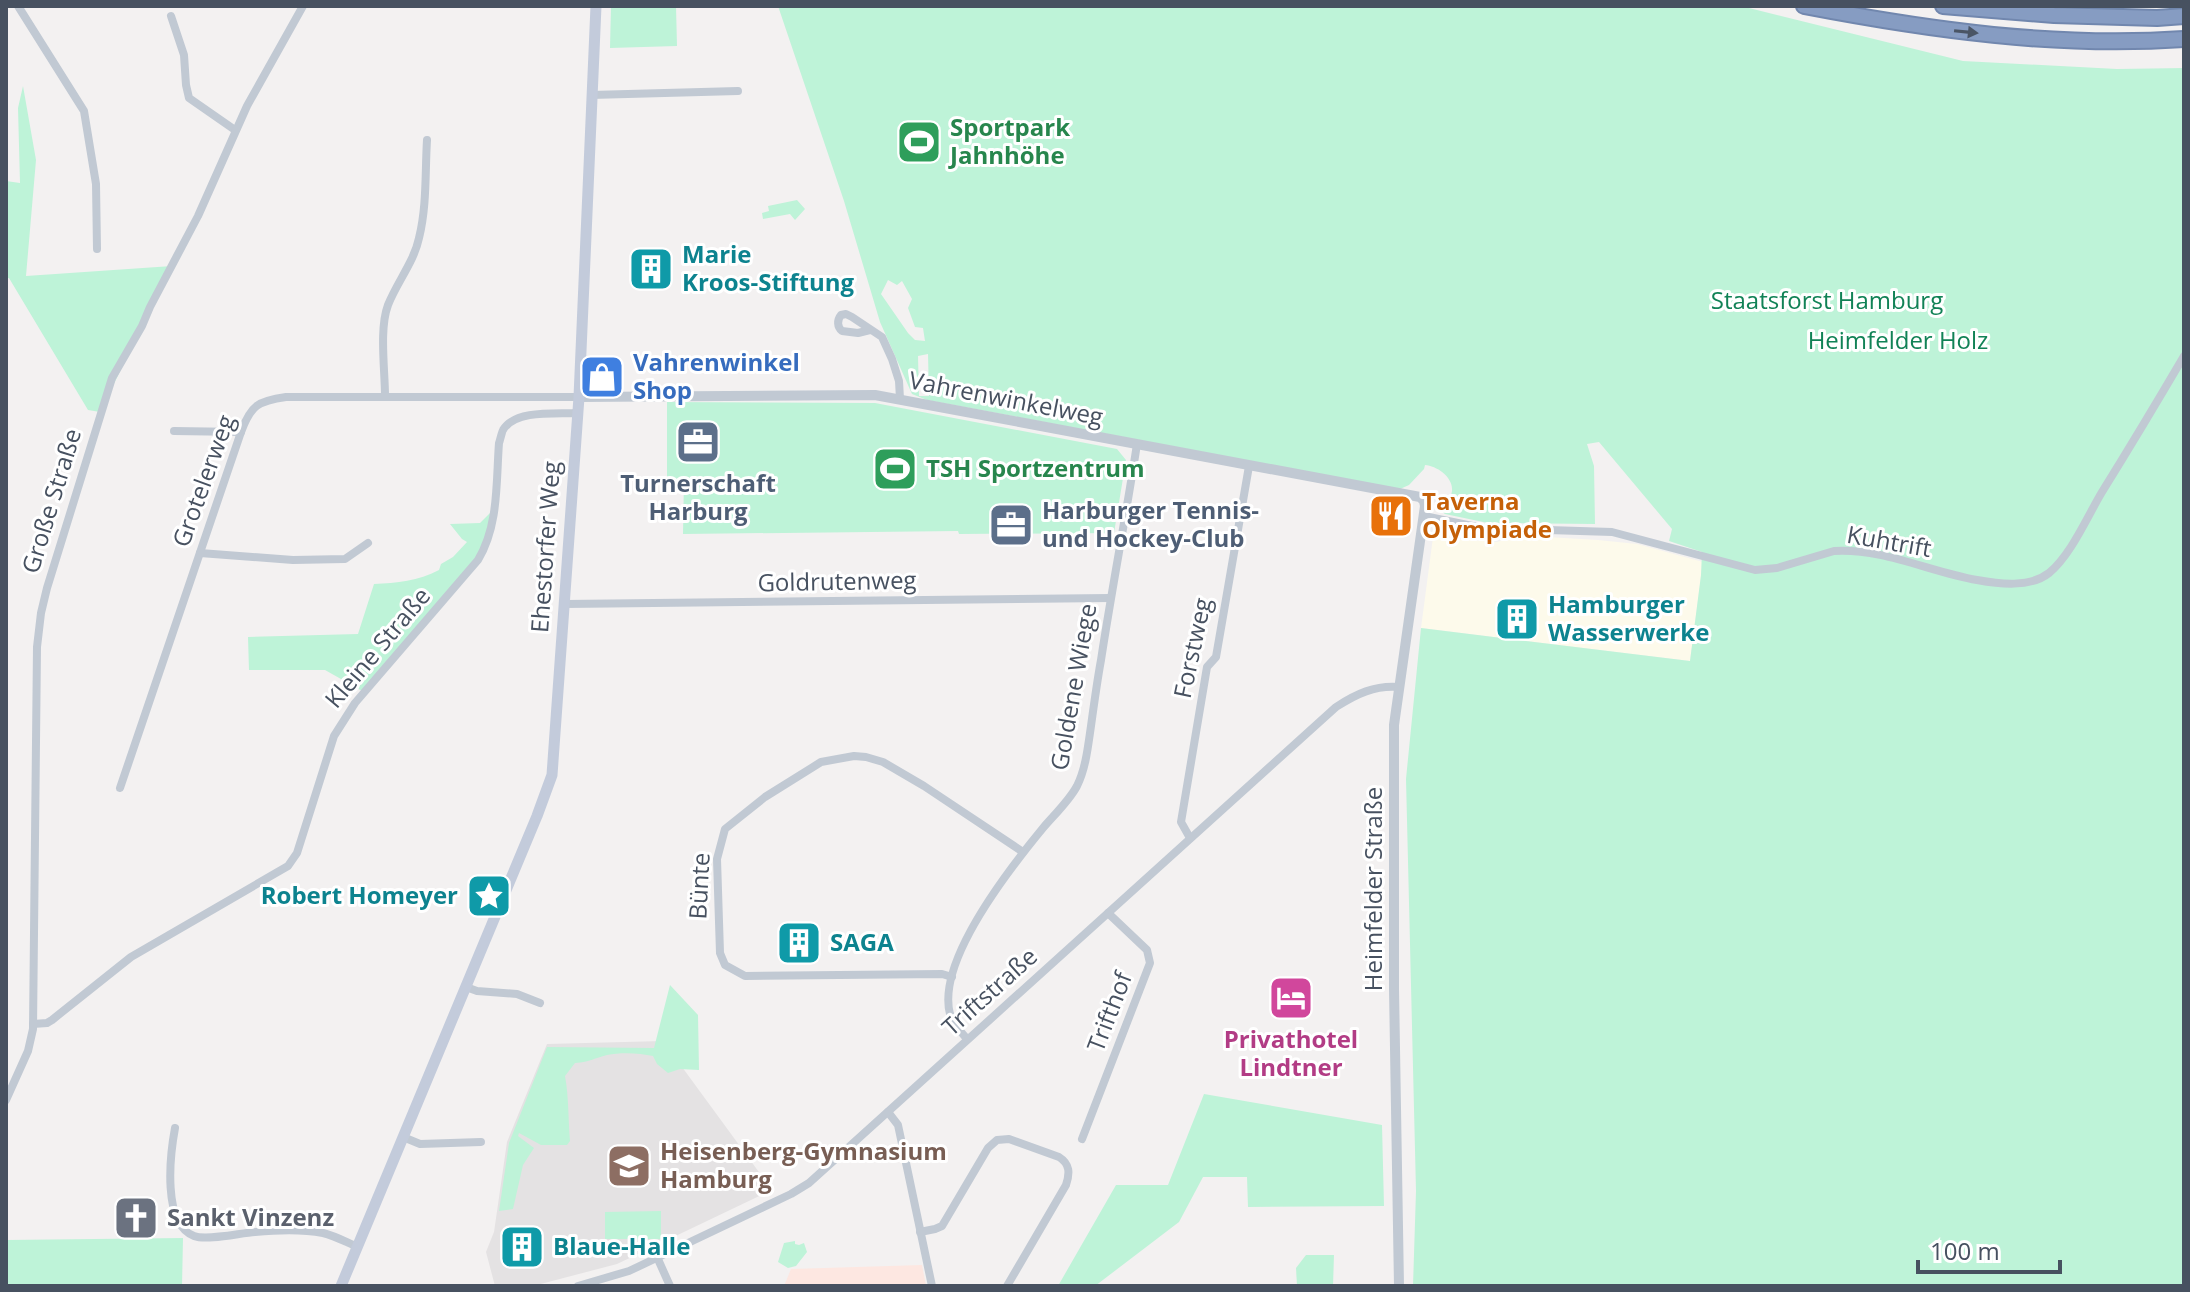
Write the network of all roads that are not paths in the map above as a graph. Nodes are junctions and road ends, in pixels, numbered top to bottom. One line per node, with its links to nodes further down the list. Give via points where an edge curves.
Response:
1 (18, 6): 13 (street, via 84,111 96,184)
2 (303, 6): 11 (street, Große Straße)
3 (596, 6): 10 (main road, Ehestorfer Weg)
4 (1804, 6): 8 (highway, one-way to 8, via 2014,37)
5 (1943, 6): 7 (highway, via 2054,15)
6 (171, 16): 11 (street, via 184,55 189,98)
7 (2184, 16)
8 (2184, 42)
9 (738, 91): 10 (street)
10 (591, 95): 17 (main road, Ehestorfer Weg)
11 (235, 130): 38 (street, Große Straße, via 198,216 108,386 43,603 37,647)
12 (427, 140): 16 (street, via 420,235 384,321)
13 (97, 249)
14 (870, 330): 18 (street, via 882,337 892,359)
15 (2184, 356): 25 (street, Kuhtrift, via 2070,547 2047,575 2033,580 1976,580 1843,551 1755,570 1612,532 1490,529)
16 (385, 396): 17 (street, Grotelerweg); 21 (street, Grotelerweg, via 265,400 247,414)
17 (579, 397): 18 (street, Vahrenwinkelweg); 19 (main road, Ehestorfer Weg)
18 (900, 399): 22 (street, Vahrenwinkelweg)
19 (578, 413): 29 (main road, Ehestorfer Weg); 38 (street, Kleine Straße, via 527,415 503,430 487,546 341,722 288,866 131,957 52,1020)
20 (174, 431): 21 (street)
21 (241, 432): 27 (street, Grotelerweg)
22 (1137, 444): 23 (street, Vahrenwinkelweg); 28 (street, Goldene Wiege)
23 (1249, 466): 24 (street, Vahrenwinkelweg); 32 (street, Forstweg, via 1181,822)
24 (1420, 497): 25 (street, Heimfelder Straße)
25 (1424, 516): 30 (street, Heimfelder Straße)
26 (368, 543): 27 (street, via 345,559)
27 (200, 553): 31 (street, Grotelerweg)
28 (1110, 598): 29 (street, Goldrutenweg); 33 (street, Goldene Wiege, via 1086,758 1077,786)
29 (565, 604): 36 (main road, Ehestorfer Weg, via 549,786)
30 (1399, 687): 32 (street, Triftstraße, via 1377,687 1336,707); 54 (street, Heimfelder Straße, via 1394,725)
31 (120, 788)
32 (1190, 838): 34 (street, Triftstraße)
33 (1023, 852): 35 (street, Goldene Wiege, via 983,908); 35 (street, Bünte, via 904,774 866,757 821,762 725,829 717,871 718,940 725,965 745,976)
34 (1108, 913): 39 (street, Triftstraße); 44 (street, Trifthof, via 1147,950 1150,963)
35 (952, 977): 39 (street, Goldene Wiege, via 950,1014)
36 (466, 987): 37 (street); 43 (main road, Ehestorfer Weg)
37 (540, 1003)
38 (33, 1024): 40 (street, Große Straße, via 28,1051)
39 (967, 1039): 41 (street, Triftstraße)
40 (6, 1100)
41 (888, 1112): 46 (street, via 898,1125); 48 (street, Triftstraße, via 809,1183)
42 (175, 1128): 47 (street, via 173,1212 187,1232 201,1238 318,1232)
43 (403, 1137): 45 (street, via 420,1144); 47 (main road, Ehestorfer Weg)
44 (1082, 1139)
45 (481, 1142)
46 (920, 1232): 52 (street); 53 (street, via 942,1226 997,1140 1059,1157 1069,1169 1066,1185)
47 (358, 1247): 49 (main road, Ehestorfer Weg)
48 (657, 1257): 50 (street, Triftstraße); 51 (street)
49 (341, 1286)
50 (578, 1286)
51 (670, 1286)
52 (932, 1286)
53 (1007, 1286)
54 (1399, 1286)

